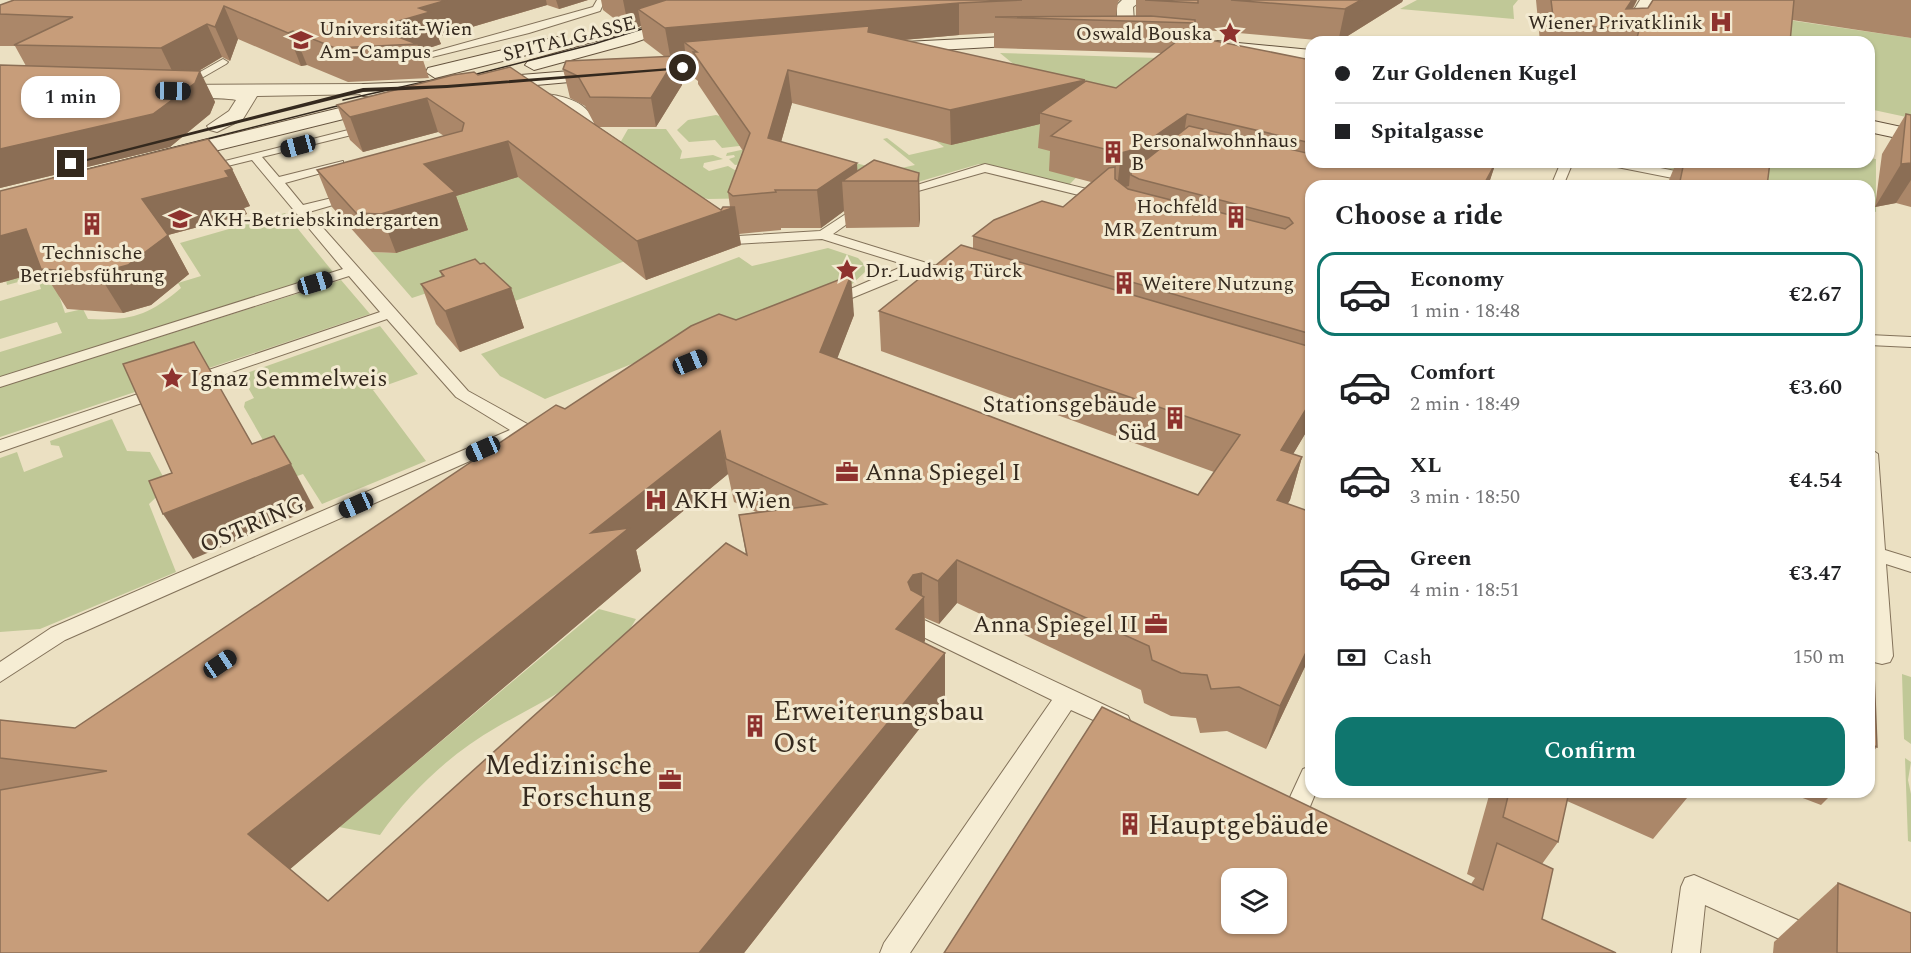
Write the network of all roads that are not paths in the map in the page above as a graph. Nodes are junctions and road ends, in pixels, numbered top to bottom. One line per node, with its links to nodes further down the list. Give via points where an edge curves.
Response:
1 (601, 0): 6 (lane, via 597,9)
2 (705, 0): 13 (main road, SPITALGASSE)
3 (741, 0): 9 (main road, SPITALGASSE)
4 (1648, 0): 7 (main road)
5 (1124, 2): 8 (main road)
6 (526, 31): 13 (lane); 17 (lane)
7 (1627, 36)
8 (1126, 38): 10 (main road); 12 (main road)
9 (627, 39): 20 (main road, via 624,47 633,56); 21 (main road, SPITALGASSE)
10 (1104, 39)
11 (1061, 40): 15 (main road)
12 (1148, 40)
13 (548, 44): 23 (main road, SPITALGASSE)
14 (1202, 45): 16 (main road)
15 (862, 50)
16 (1305, 54)
17 (412, 59)
18 (755, 61): 20 (main road)
19 (223, 62): 24 (lane)
20 (683, 68): 21 (main road)
21 (447, 87): 23 (main road, SPITALGASSE); 34 (main road, SPITALGASSE)
22 (150, 90): 24 (main road)
23 (363, 90): 25 (main road); 28 (main road, SPITALGASSE)
24 (173, 91): 25 (main road)
25 (228, 92): 28 (main road, via 247,96 244,107)
26 (523, 95): 32 (lane, via 558,99 581,110 592,140)
27 (390, 123): 33 (lane)
28 (217, 126): 31 (main road, SPITALGASSE)
29 (1875, 127): 30 (main road)
30 (1911, 135)
31 (160, 140)
32 (605, 150)
33 (256, 157): 37 (lane); 39 (lane)
34 (149, 161)
35 (352, 161): 39 (lane)
36 (1642, 168): 38 (lane)
37 (192, 170)
38 (1701, 180)
39 (276, 182): 42 (lane)
40 (364, 192): 42 (lane)
41 (1119, 197): 44 (lane, via 1095,197 985,168 870,201)
42 (300, 210): 46 (lane)
43 (707, 221): 44 (lane, via 735,240)
44 (823, 235): 45 (lane)
45 (920, 265): 47 (lane); 48 (lane)
46 (352, 271): 49 (lane); 52 (lane)
47 (971, 281)
48 (815, 310)
49 (391, 313): 54 (lane, via 462,394); 55 (lane)
50 (1875, 340): 51 (lane)
51 (1911, 342)
52 (0, 382)
53 (546, 422): 54 (lane, OSTRING)
54 (524, 431): 56 (lane, OSTRING)
55 (0, 446)
56 (441, 468): 57 (lane); 62 (lane, OSTRING, via 58,634)
57 (454, 486)
58 (1875, 554): 59 (lane); 61 (lane)
59 (1911, 565)
60 (922, 627): 63 (lane)
61 (1882, 656)
62 (0, 673)
63 (1067, 697): 64 (lane); 67 (lane)
64 (1141, 733)
65 (1305, 791): 66 (lane)
66 (1298, 808)
67 (894, 953)
68 (1686, 953): 69 (lane, via 1695,887)
69 (1841, 953)

